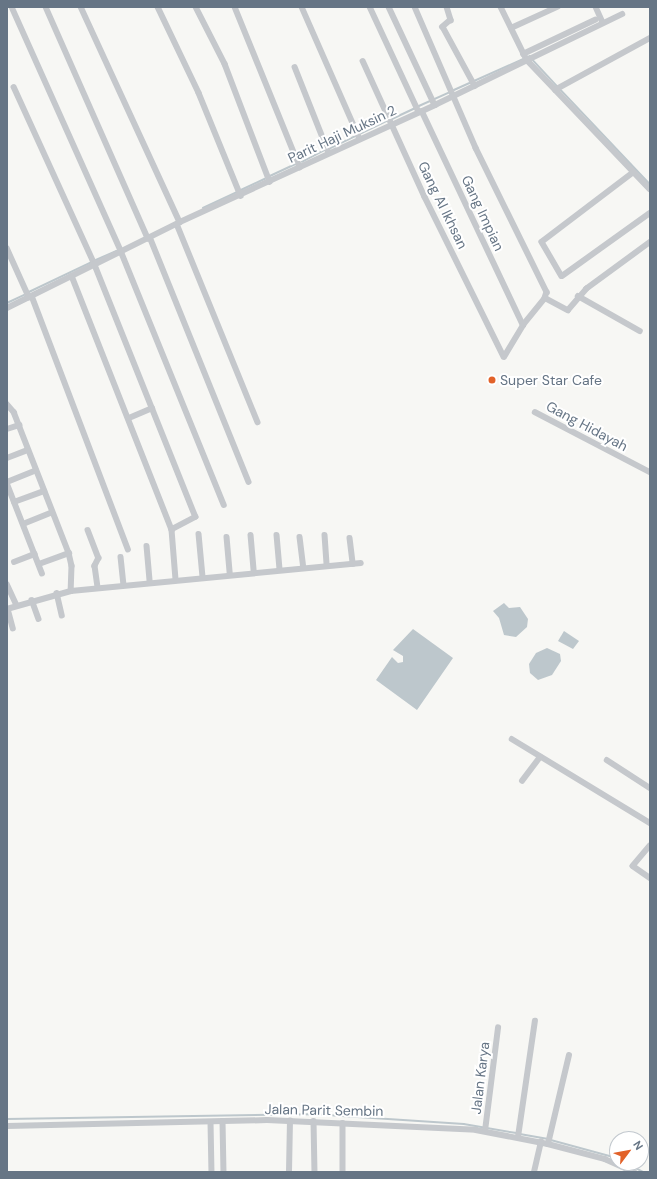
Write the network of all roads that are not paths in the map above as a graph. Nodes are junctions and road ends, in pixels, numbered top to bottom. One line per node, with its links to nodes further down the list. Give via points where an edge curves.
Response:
1 (12, 7): 43 (street)
2 (46, 7): 40 (street)
3 (81, 7): 39 (street)
4 (158, 7): 37 (street, via 199,93)
5 (196, 7): 35 (street, via 225,64)
6 (235, 7): 33 (street)
7 (302, 7): 31 (street)
8 (370, 7): 29 (street, Gang Impian)
9 (389, 7): 28 (street)
10 (447, 7): 24 (street, via 451,20 443,27)
11 (501, 7): 18 (street)
12 (557, 7): 18 (street)
13 (596, 7): 17 (street)
14 (416, 8): 27 (street)
15 (622, 14): 17 (street, Parit Haji Muksin 2)
16 (595, 20): 20 (street)
17 (603, 23): 21 (street, Parit Haji Muksin 2)
18 (511, 28): 20 (street)
19 (650, 38): 26 (street)
20 (523, 54): 21 (street)
21 (527, 60): 24 (street, Parit Haji Muksin 2); 26 (street)
22 (363, 61): 30 (street, Gang Al Ikhsan)
23 (295, 67): 32 (street)
24 (475, 84): 27 (street, Parit Haji Muksin 2)
25 (14, 87): 44 (street)
26 (555, 90): 34 (street)
27 (455, 96): 28 (street, Parit Haji Muksin 2); 48 (street, via 491,182 547,292)
28 (435, 105): 29 (street, Parit Haji Muksin 2)
29 (421, 112): 30 (street, Parit Haji Muksin 2); 50 (street, Gang Impian)
30 (391, 124): 31 (street, Parit Haji Muksin 2); 50 (street, Gang Al Ikhsan, via 504,357)
31 (359, 136): 32 (street, Parit Haji Muksin 2)
32 (329, 153): 33 (street, Parit Haji Muksin 2)
33 (300, 167): 35 (street, Parit Haji Muksin 2)
34 (633, 172): 36 (street); 38 (street, via 542,242 562,276)
35 (270, 182): 37 (street, Parit Haji Muksin 2)
36 (650, 189)
37 (241, 196): 39 (street, Parit Haji Muksin 2)
38 (650, 213)
39 (178, 223): 40 (street, Parit Haji Muksin 2); 56 (street, via 201,289)
40 (149, 237): 43 (street, Parit Haji Muksin 2); 64 (street)
41 (650, 242): 47 (street)
42 (7, 248): 46 (street)
43 (121, 252): 44 (street, Parit Haji Muksin 2); 67 (street)
44 (95, 265): 45 (street, Parit Haji Muksin 2); 53 (street)
45 (72, 276): 46 (street, Parit Haji Muksin 2); 55 (street)
46 (31, 296): 49 (street, Parit Haji Muksin 2); 80 (street)
47 (578, 296): 48 (street, via 567,310); 51 (street)
48 (545, 298): 50 (street)
49 (7, 308)
50 (523, 325)
51 (640, 332)
52 (7, 404): 57 (street)
53 (152, 408): 55 (street); 71 (street, via 196,517)
54 (535, 412): 62 (street, Gang Hidayah)
55 (129, 418): 71 (street)
56 (258, 422)
57 (19, 425): 58 (street); 59 (street)
58 (7, 430)
59 (28, 450): 60 (street); 61 (street)
60 (7, 458)
61 (36, 470): 63 (street); 65 (street)
62 (650, 472)
63 (7, 482): 66 (street)
64 (249, 482)
65 (44, 491): 66 (street); 68 (street)
66 (14, 502): 69 (street)
67 (224, 505)
68 (52, 512): 69 (street); 81 (street)
69 (23, 524): 82 (street)
70 (88, 530): 99 (street, via 99,558 95,566)
71 (172, 530): 95 (street)
72 (199, 534): 94 (street)
73 (251, 535): 92 (street)
74 (277, 535): 90 (street)
75 (325, 535): 88 (street)
76 (227, 537): 93 (street)
77 (300, 537): 89 (street)
78 (350, 538): 87 (street)
79 (147, 546): 96 (street)
80 (128, 549)
81 (69, 553): 86 (street); 100 (street)
82 (35, 554): 84 (street); 86 (street)
83 (121, 558): 98 (street)
84 (14, 562)
85 (361, 563): 87 (street)
86 (39, 564): 91 (street)
87 (353, 564): 88 (street)
88 (327, 566): 89 (street)
89 (304, 568): 90 (street)
90 (280, 570): 92 (street)
91 (42, 573)
92 (254, 573): 93 (street)
93 (230, 574): 94 (street)
94 (203, 577): 95 (street)
95 (176, 580): 96 (street)
96 (150, 583): 98 (street)
97 (7, 584): 103 (street)
98 (124, 585): 99 (street)
99 (98, 588): 100 (street)
100 (72, 591): 101 (street)
101 (58, 593): 102 (street); 105 (street)
102 (32, 600): 103 (street); 106 (street)
103 (17, 605): 104 (street)
104 (7, 609): 107 (street)
105 (62, 615)
106 (39, 620)
107 (14, 628)
108 (512, 739): 109 (street)
109 (540, 757): 111 (street); 113 (street)
110 (607, 760): 112 (street)
111 (522, 782)
112 (650, 788)
113 (650, 823)
114 (650, 846): 115 (street, via 634,865)
115 (650, 878)
116 (535, 1021): 126 (street)
117 (498, 1028): 125 (street, Jalan Karya)
118 (568, 1055): 128 (street)
119 (223, 1121): 120 (street, Jalan Parit Sembin); 121 (street, Jalan Parit Sembin); 130 (street)
120 (290, 1121): 122 (street, Jalan Parit Sembin); 131 (street)
121 (212, 1122): 124 (street, Jalan Parit Sembin); 129 (street)
122 (314, 1122): 123 (street, Jalan Parit Sembin); 132 (street)
123 (343, 1123): 125 (street, Jalan Parit Sembin); 133 (street)
124 (7, 1126)
125 (485, 1131): 126 (street, Jalan Parit Sembin)
126 (518, 1137): 127 (street, Jalan Parit Sembin)
127 (541, 1142): 128 (street, Jalan Parit Sembin); 134 (street)
128 (548, 1144): 135 (street, Jalan Parit Sembin, via 605,1160)
129 (212, 1172)
130 (224, 1172)
131 (289, 1172)
132 (315, 1172)
133 (343, 1172)
134 (534, 1172)
135 (634, 1172)

